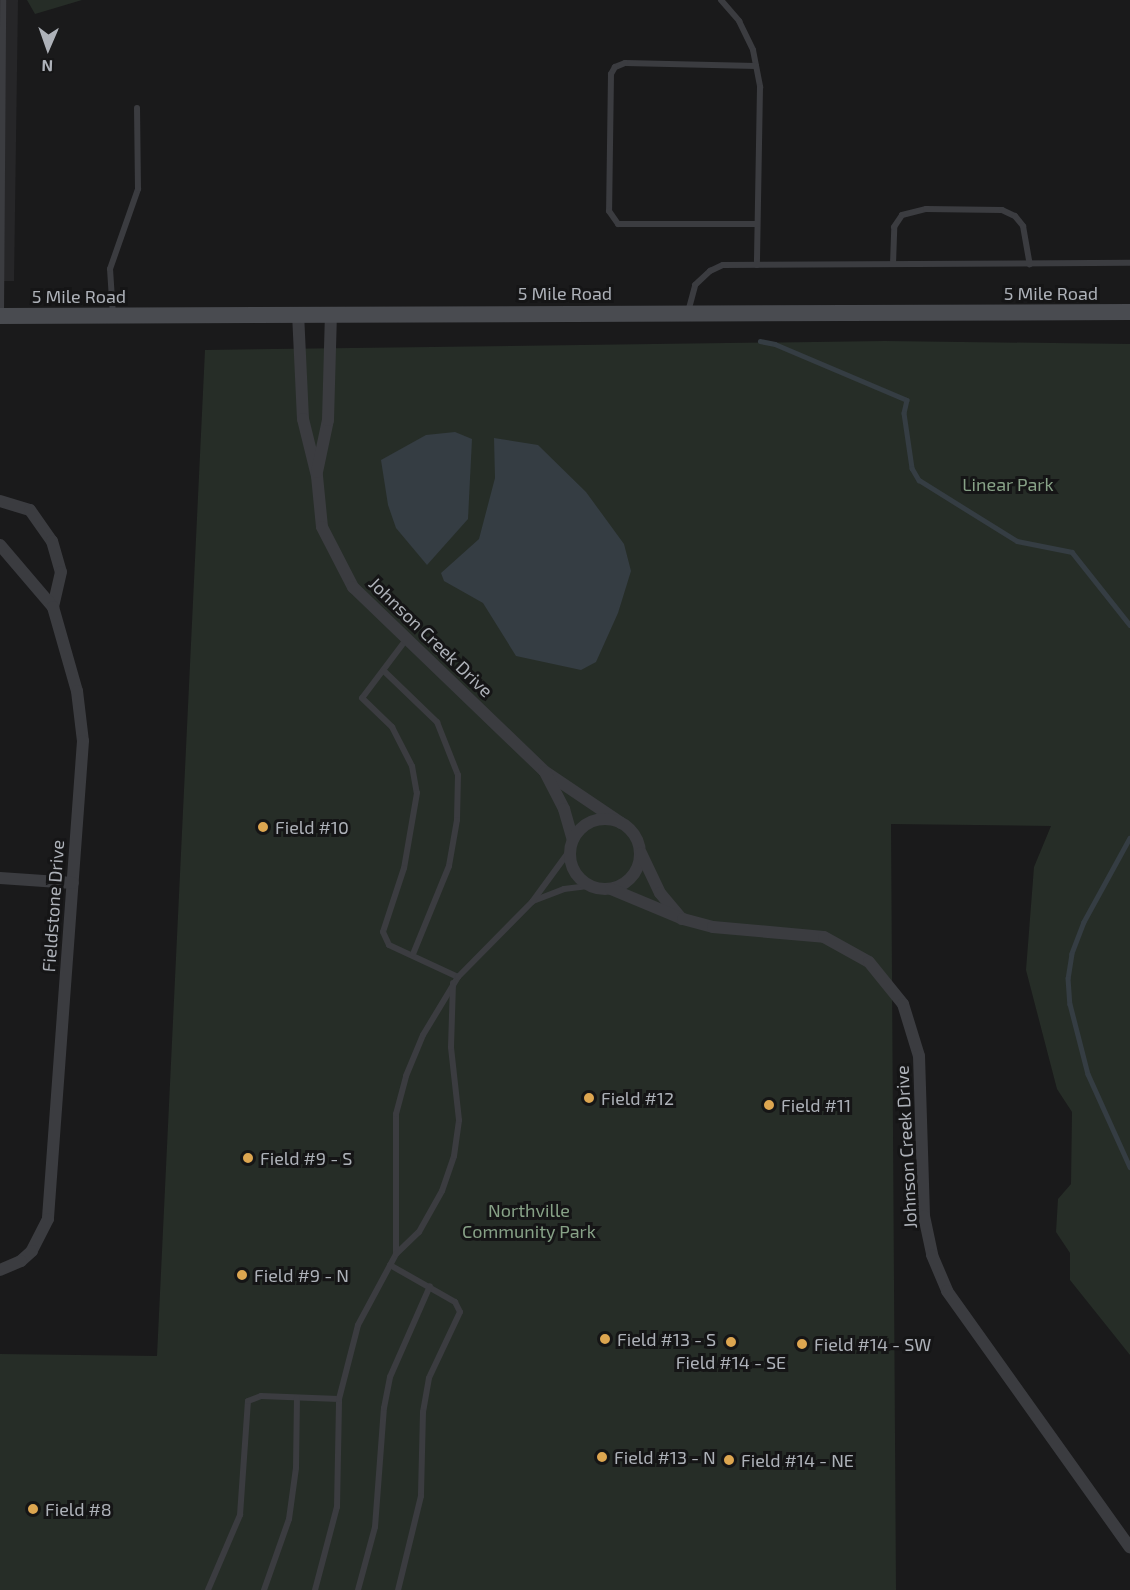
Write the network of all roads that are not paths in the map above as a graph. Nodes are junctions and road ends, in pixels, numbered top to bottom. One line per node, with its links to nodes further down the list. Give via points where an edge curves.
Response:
1 (3, 0): 4 (lane)
2 (721, 0): 3 (lane, via 739,21)
3 (756, 66): 6 (lane, via 760,87); 6 (lane, via 625,63 615,67 611,74 609,211 618,224)
4 (1, 108): 7 (lane)
5 (137, 108): 17 (lane, via 138,189 110,269)
6 (757, 224): 11 (lane)
7 (1, 243): 16 (lane)
8 (1130, 263): 10 (lane)
9 (893, 264): 10 (lane); 10 (lane, via 894,227 902,215 927,209 1002,210 1015,216 1023,226); 11 (lane)
10 (1030, 264)
11 (756, 265): 15 (lane, via 723,265 710,271 695,285)
12 (1130, 312): 15 (street, 5 Mile Road)
13 (298, 313): 14 (street, 5 Mile Road); 17 (street, 5 Mile Road); 18 (street, Johnson Creek Drive, via 303,419)
14 (331, 313): 15 (street, 5 Mile Road); 18 (street, Johnson Creek Drive, via 328,420)
15 (688, 313)
16 (0, 316): 17 (street, 5 Mile Road)
17 (113, 316)
18 (316, 476): 22 (street, Johnson Creek Drive, via 322,527 338,561 353,587)
19 (0, 501): 21 (street, via 30,510 52,541 61,572)
20 (0, 545): 21 (street, Fieldstone Drive)
21 (53, 607): 29 (street, Fieldstone Drive, via 77,691 83,741)
22 (405, 641): 23 (lane); 24 (street, Johnson Creek Drive)
23 (384, 671): 34 (lane, via 437,722 458,775 457,820 449,866); 34 (lane, via 362,698 392,727 412,766 417,793 404,868 383,932 389,945)
24 (544, 771): 25 (street, Johnson Creek Drive); 26 (street, Johnson Creek Drive, via 564,809)
25 (621, 823): 26 (street, via 599,820 579,831); 27 (street, via 630,830)
26 (572, 845): 30 (street, via 574,871); 32 (lane)
27 (640, 849): 31 (street, via 636,871 621,886); 33 (street, via 660,893)
28 (0, 878): 29 (street)
29 (73, 883): 39 (street, Fieldstone Drive, via 48,1219 32,1251)
30 (590, 886): 31 (street); 32 (lane, via 564,889)
31 (611, 889): 33 (street, Johnson Creek Drive)
32 (532, 902): 35 (lane)
33 (683, 920): 43 (street, Johnson Creek Drive, via 713,927 824,937 868,962 903,1004 919,1056 924,1216 932,1255 947,1291)
34 (413, 954): 35 (lane)
35 (458, 977): 36 (lane)
36 (453, 984): 37 (lane, via 423,1035 396,1114); 37 (lane, via 451,1047 459,1120 454,1156 442,1191 418,1232)
37 (396, 1254): 38 (lane)
38 (390, 1266): 40 (lane); 42 (lane, via 358,1324)
39 (0, 1270)
40 (430, 1286): 47 (lane, via 390,1377 375,1527); 48 (lane, via 455,1302 460,1312 429,1378 423,1412 420,1501)
41 (297, 1398): 42 (lane); 44 (lane, via 261,1396 248,1401 240,1515); 45 (lane, via 296,1468 289,1519)
42 (339, 1399): 46 (lane, via 337,1507)
43 (1130, 1548)
44 (208, 1590)
45 (264, 1590)
46 (315, 1590)
47 (358, 1590)
48 (398, 1590)

